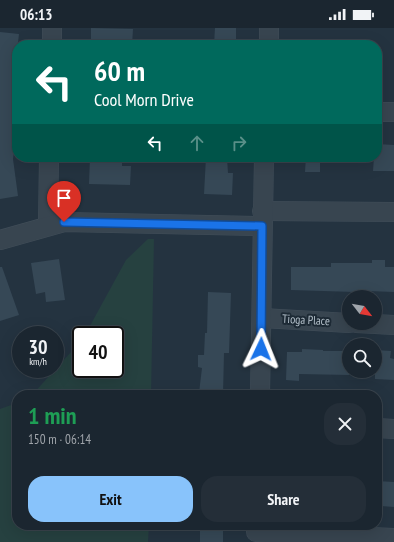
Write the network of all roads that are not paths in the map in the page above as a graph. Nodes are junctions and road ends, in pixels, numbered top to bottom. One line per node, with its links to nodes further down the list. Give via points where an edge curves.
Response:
1 (52, 28): 3 (street)
2 (269, 28): 4 (street)
3 (52, 40)
4 (268, 40)
5 (382, 112): 6 (street)
6 (394, 112)
7 (49, 162): 11 (street)
8 (264, 162): 10 (street)
9 (394, 212): 10 (street)
10 (262, 218): 11 (street, via 64,222); 13 (street)
11 (48, 226): 12 (street)
12 (0, 240)
13 (262, 318): 14 (street, Tioga Place); 17 (street)
14 (342, 323)
15 (382, 324): 16 (street)
16 (394, 325)
17 (260, 390)
18 (382, 428): 19 (street)
19 (394, 429)
20 (256, 533): 21 (street)
21 (394, 538)

